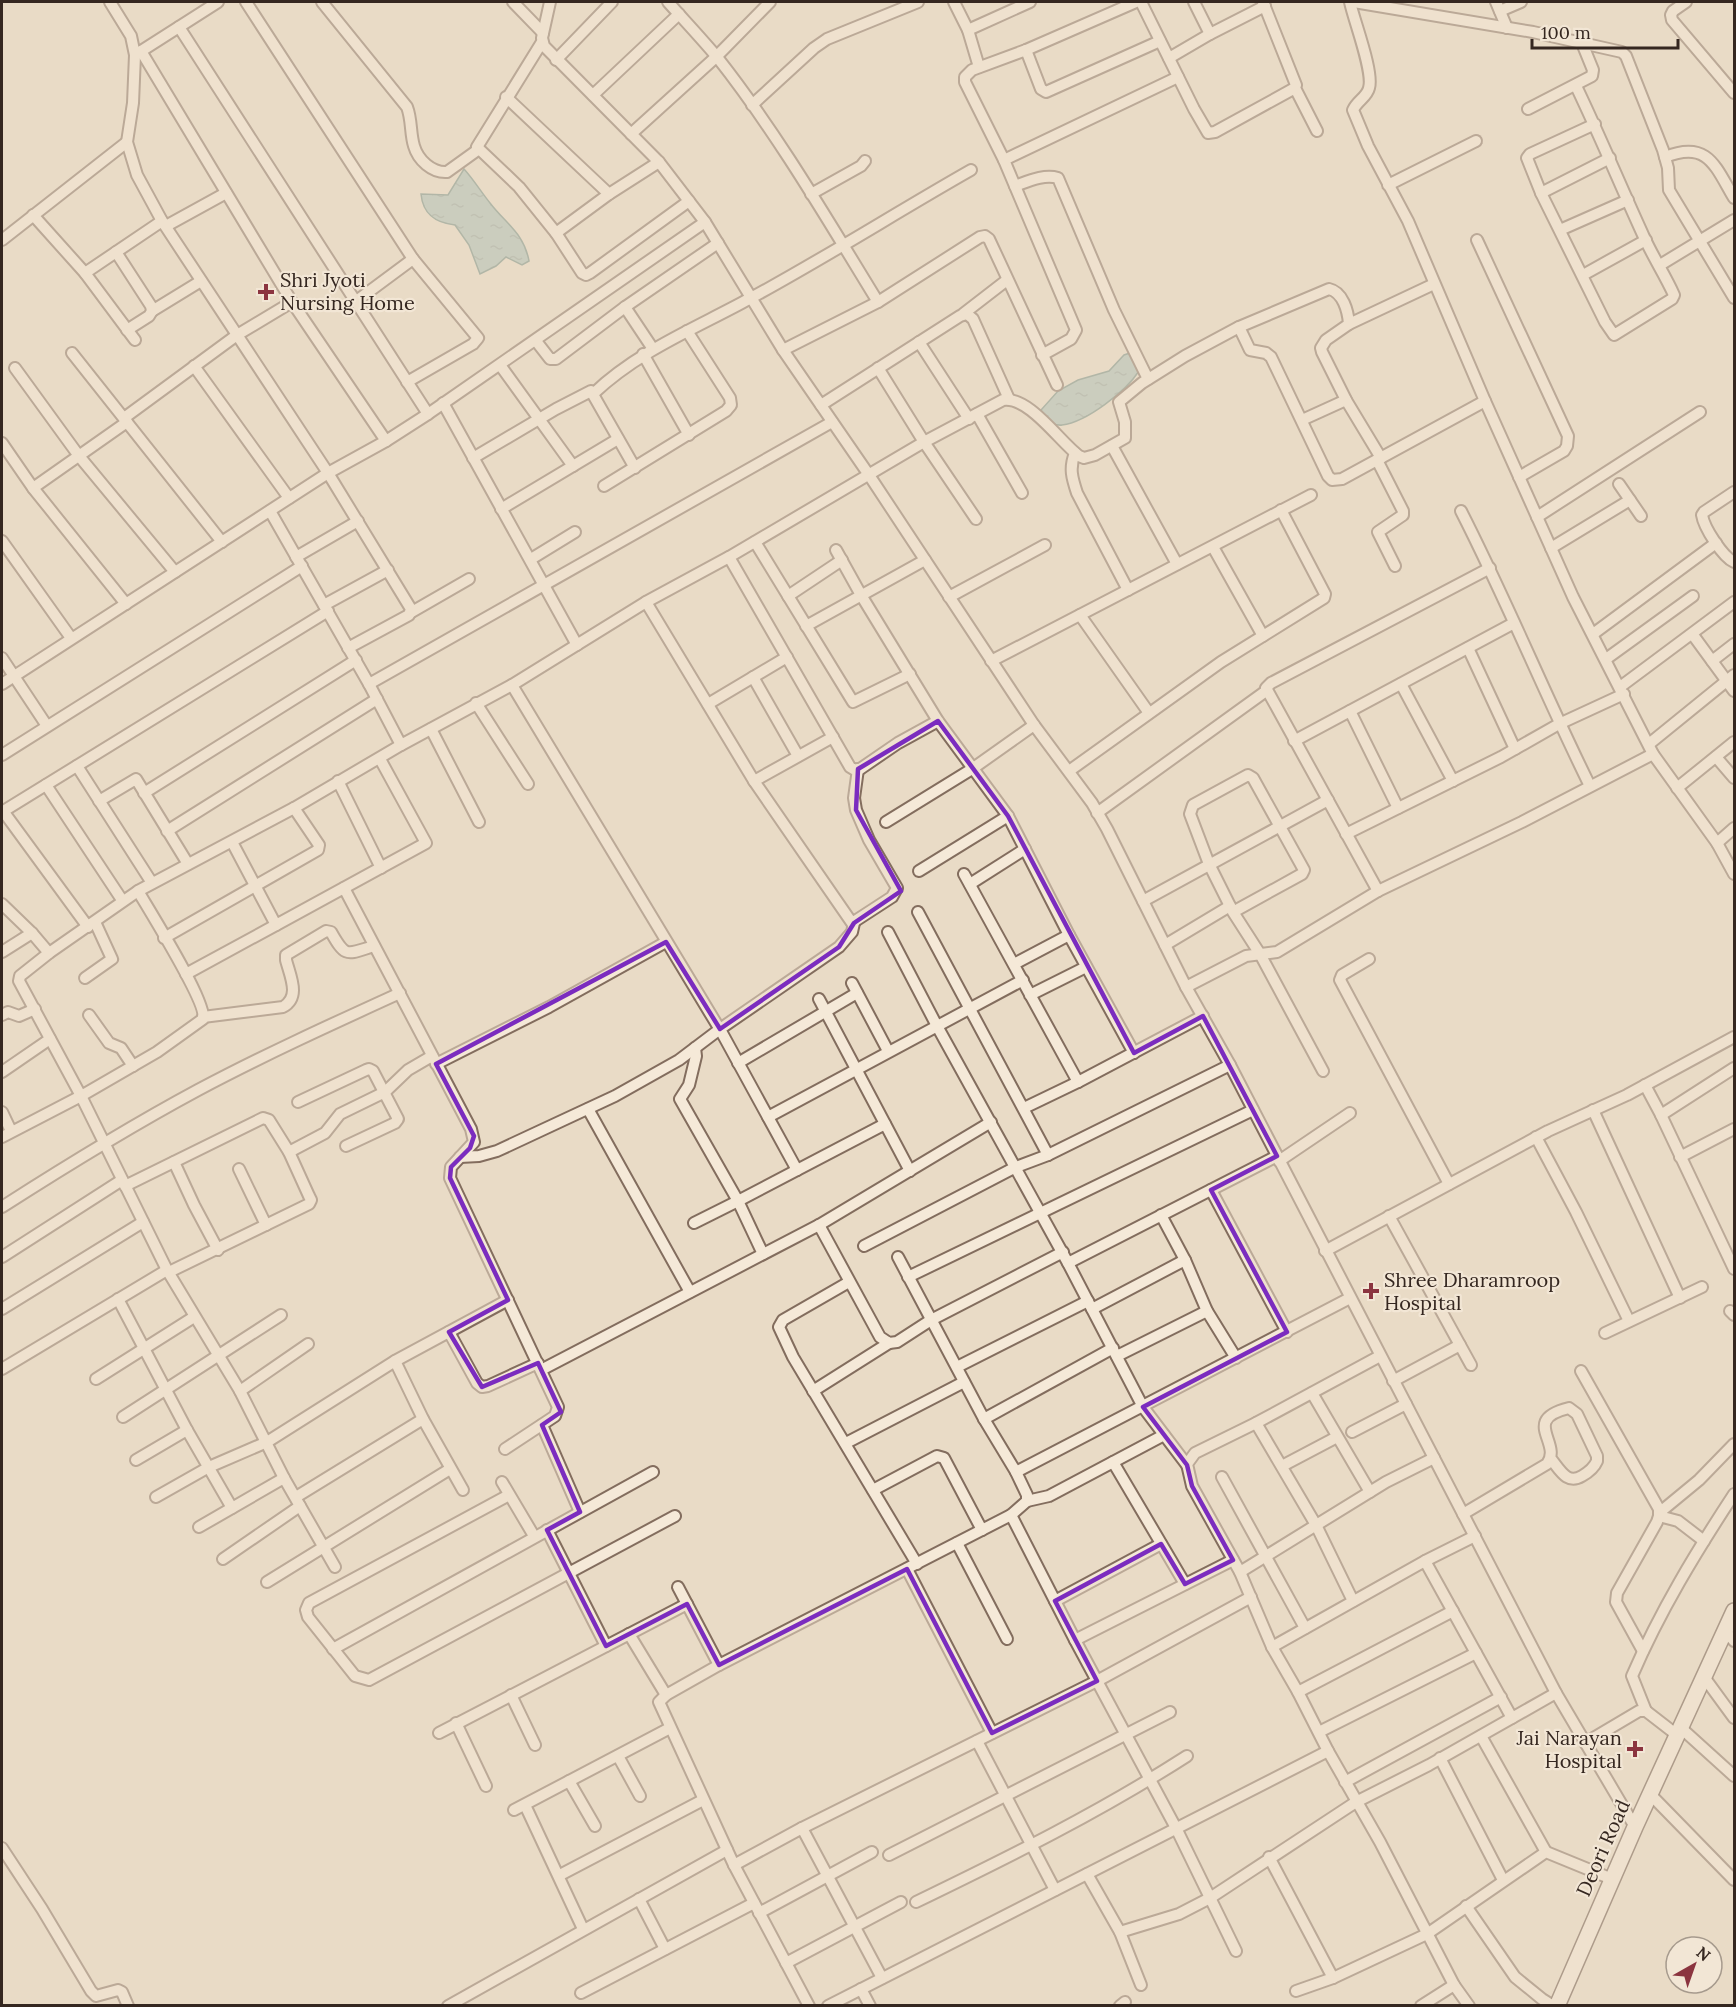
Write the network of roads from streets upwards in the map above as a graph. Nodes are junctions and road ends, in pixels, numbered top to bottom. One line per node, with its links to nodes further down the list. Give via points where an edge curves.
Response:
1 (218, 2): 24 (street)
2 (246, 2): 79 (street)
3 (326, 2): 50 (street, via 407,107 414,146 427,166 447,172)
4 (513, 2): 28 (street)
5 (550, 2): 28 (street)
6 (612, 2): 35 (street)
7 (668, 2): 22 (street)
8 (770, 2): 33 (street)
9 (918, 2): 43 (street, via 827,39)
10 (954, 2): 26 (street)
11 (1030, 2): 26 (street)
12 (1136, 2): 31 (street)
13 (1141, 2): 29 (street)
14 (1194, 2): 27 (street)
15 (1352, 2): 23 (street); 57 (street, via 1371,83 1353,110)
16 (1420, 2): 23 (street)
17 (1521, 2): 21 (street)
18 (1686, 2): 40 (street, via 1673,11 1672,20)
19 (114, 3): 32 (street)
20 (1264, 4): 27 (street); 39 (street)
21 (1498, 6): 25 (street)
22 (679, 14): 33 (street); 41 (street)
23 (1424, 14): 25 (street)
24 (179, 27): 32 (street); 89 (street)
25 (1507, 28): 30 (street)
26 (968, 30): 36 (street)
27 (1210, 34): 34 (street)
28 (542, 38): 35 (street); 42 (street)
29 (1160, 41): 31 (street, via 1046,92 1041,89); 34 (street)
30 (1582, 43): 38 (street, via 1593,75); 51 (street, via 1626,56)
31 (1026, 50): 36 (street)
32 (138, 53): 49 (street); 60 (street)
33 (716, 57): 43 (street); 47 (street)
34 (1169, 58): 37 (street)
35 (556, 60): 41 (street)
36 (979, 67): 53 (street, via 968,73 965,82)
37 (1178, 77): 39 (street, via 1205,130 1211,134); 53 (street)
38 (1576, 86): 44 (street); 45 (street)
39 (1295, 88): 46 (street)
40 (1733, 90)
41 (593, 95): 47 (street)
42 (506, 97): 50 (street); 61 (street)
43 (752, 105): 62 (street)
44 (1528, 109)
45 (1594, 124): 52 (street); 59 (street, via 1528,156)
46 (1317, 131)
47 (631, 134): 55 (street)
48 (1476, 141): 57 (street)
49 (127, 142): 66 (street); 69 (street, via 137,176)
50 (478, 149): 71 (street, via 519,187)
51 (1665, 157): 63 (street, via 1685,150 1705,156); 75 (street, via 1669,190)
52 (1610, 158): 59 (street); 64 (street)
53 (1004, 160): 58 (street)
54 (865, 161): 62 (street)
55 (659, 162): 61 (street); 65 (street)
56 (971, 170): 77 (street)
57 (1388, 185): 85 (street)
58 (1016, 186): 105 (street, via 1076,330 1071,339); 110 (street, via 1040,178 1058,178)
59 (1541, 192): 70 (street)
60 (226, 193): 69 (street); 88 (street)
61 (609, 194): 71 (street)
62 (811, 194): 77 (street)
63 (1734, 198)
64 (1628, 200): 70 (street); 74 (street)
65 (689, 201): 68 (street); 71 (street, via 586,275)
66 (33, 214): 72 (street); 81 (street)
67 (1734, 220): 75 (street)
68 (705, 222): 76 (street); 100 (street)
69 (164, 224): 78 (street); 84 (street)
70 (1560, 230): 82 (street)
71 (556, 233)
72 (2, 240)
73 (1477, 240): 140 (street, via 1568,436 1564,451)
74 (1646, 240): 80 (street); 82 (street)
75 (1700, 240): 80 (street); 86 (street)
76 (718, 243): 87 (street); 91 (street)
77 (843, 244): 87 (street); 90 (street)
78 (116, 252): 81 (street); 92 (street)
79 (412, 259): 89 (street); 111 (street, via 478,338)
80 (1660, 265): 82 (street, via 1674,297 1614,335)
81 (85, 273): 96 (street)
82 (1583, 275)
83 (1006, 280): 90 (street, via 985,236); 93 (street); 105 (street)
84 (201, 281): 92 (street); 98 (street)
85 (1434, 284): 94 (street); 116 (street)
86 (1734, 298)
87 (750, 299): 97 (street); 102 (street)
88 (292, 302): 98 (street); 128 (street)
89 (355, 302): 111 (street)
90 (878, 302): 102 (street)
91 (625, 307): 100 (street, via 554,360); 103 (street)
92 (152, 311): 96 (street)
93 (963, 314): 101 (street); 114 (street, via 973,320)
94 (1349, 324): 95 (street, via 1340,295 1329,290); 115 (street, via 1321,348)
95 (1239, 327): 110 (street); 124 (street, via 1250,350 1271,357)
96 (128, 330): 99 (street)
97 (687, 331): 103 (street); 126 (street, via 732,401 726,411)
98 (237, 335): 107 (street); 138 (street)
99 (135, 340)
100 (536, 341): 106 (street)
101 (919, 342): 109 (street); 121 (street)
102 (783, 350): 118 (street)
103 (648, 352): 113 (street); 126 (street)
104 (72, 353): 122 (street)
105 (1042, 355): 112 (street)
106 (500, 365): 117 (street); 123 (street)
107 (194, 366): 122 (street); 147 (street)
108 (15, 368): 133 (street)
109 (878, 368): 118 (street); 129 (street)
110 (1148, 379): 131 (street, via 1119,402 1126,433 1122,441)
111 (407, 382): 120 (street)
112 (1057, 385)
113 (593, 394): 123 (street, via 586,392); 127 (street)
114 (1009, 399): 121 (street); 132 (street, via 1031,411)
115 (1346, 400): 124 (street); 135 (street)
116 (1485, 401): 135 (street); 140 (street)
117 (443, 403): 120 (street); 134 (street)
118 (821, 405): 125 (street)
119 (1700, 412): 154 (street)
120 (428, 414): 128 (street)
121 (973, 417): 129 (street); 145 (street)
122 (126, 420): 133 (street); 159 (street)
123 (538, 420): 134 (street); 136 (street)
124 (1302, 420): 135 (street, via 1332,480 1342,479)
125 (832, 422): 139 (street); 176 (street)
126 (688, 435): 137 (street)
127 (618, 439): 136 (street); 137 (street)
128 (386, 441): 138 (street)
129 (924, 442): 139 (street); 155 (street)
130 (2, 446): 143 (street)
131 (1112, 446): 132 (street, via 1084,458); 170 (street)
132 (1075, 453): 177 (street, via 1070,464 1077,494)
133 (79, 456): 143 (street); 174 (street)
134 (473, 458): 149 (street)
135 (1379, 459): 171 (street, via 1403,511 1400,519 1378,532)
136 (573, 466): 149 (street)
137 (635, 468): 142 (street)
138 (328, 473): 147 (street); 156 (street)
139 (869, 475): 160 (street); 167 (street)
140 (1519, 477): 154 (street)
141 (1619, 484): 148 (street)
142 (604, 486)
143 (33, 488): 184 (street)
144 (1734, 492): 161 (street, via 1702,515)
145 (1022, 493)
146 (1311, 495): 150 (street)
147 (289, 498): 151 (street)
148 (1630, 500): 153 (street); 164 (street)
149 (501, 509): 166 (street)
150 (1281, 510): 163 (street); 192 (street, via 1325,594 1322,600)
151 (270, 511): 159 (street); 168 (street)
152 (1461, 511): 172 (street)
153 (1641, 516)
154 (1537, 517): 164 (street)
155 (976, 519)
156 (358, 521): 168 (street); 173 (street)
157 (575, 532): 166 (street)
158 (2, 540): 193 (street)
159 (222, 542): 174 (street)
160 (755, 542): 165 (street); 179 (street)
161 (1716, 543): 169 (street); 190 (street)
162 (1045, 545): 181 (street)
163 (1213, 546): 170 (street); 192 (street)
164 (1551, 548): 190 (street)
165 (729, 556): 182 (street); 198 (street)
166 (531, 559): 176 (street)
167 (924, 560): 178 (street); 181 (street)
168 (299, 562): 185 (street); 223 (street)
169 (1734, 562)
170 (1177, 564): 177 (street)
171 (1395, 566)
172 (1490, 568): 188 (street); 212 (street, via 1270,683)
173 (388, 570): 185 (street); 186 (street)
174 (175, 572): 184 (street)
175 (469, 579): 186 (street)
176 (543, 584): 195 (street); 209 (street)
177 (1128, 590): 187 (street)
178 (861, 595): 179 (street, via 839,555); 189 (street); 204 (street)
179 (788, 596): 189 (street)
180 (1694, 596): 200 (street)
181 (949, 597): 202 (street)
182 (646, 602): 195 (street); 217 (street)
183 (1734, 602): 191 (street)
184 (126, 604): 193 (street)
185 (326, 608): 196 (street); 235 (street)
186 (410, 613): 196 (street)
187 (1080, 615): 202 (street); 219 (street)
188 (1514, 623): 197 (street); 221 (street)
189 (806, 626): 204 (street, via 853,702)
190 (1593, 633): 200 (street)
191 (1693, 635): 203 (street); 213 (street)
192 (1263, 636): 219 (street)
193 (71, 638): 205 (street)
194 (1734, 644): 203 (street)
195 (577, 645): 211 (street)
196 (348, 648): 201 (street)
197 (1468, 648): 210 (street); 229 (street)
198 (787, 657): 206 (street); 225 (street)
199 (2, 658): 205 (street)
200 (1606, 659): 213 (street)
201 (356, 660): 209 (street); 247 (street)
202 (991, 661): 222 (street)
203 (1712, 661): 207 (street)
204 (910, 674): 220 (street)
205 (13, 676): 208 (street); 223 (street)
206 (753, 677): 217 (street); 232 (street)
207 (1730, 679): 214 (street); 230 (street)
208 (2, 684)
209 (369, 684): 215 (street)
210 (1401, 684): 218 (street); 242 (street)
211 (512, 685): 216 (street); 288 (street)
212 (1266, 691): 226 (street); 253 (street)
213 (1622, 691): 221 (street); 230 (street)
214 (1734, 691)
215 (377, 699): 228 (street); 259 (street)
216 (477, 703): 224 (street); 243 (street)
217 (708, 704): 241 (street)
218 (1350, 711): 226 (street); 251 (street)
219 (1149, 713): 238 (street)
220 (938, 721): 236 (street); 237 (street)
221 (1559, 724): 229 (street); 245 (street)
222 (1034, 725): 237 (street); 238 (street)
223 (47, 726): 231 (street)
224 (432, 729): 228 (street); 255 (street)
225 (832, 737): 232 (street); 236 (street, via 850,767)
226 (1294, 741): 248 (street)
227 (1734, 742): 233 (street)
228 (401, 745): 234 (street)
229 (1515, 749): 242 (street)
230 (1651, 749): 245 (street); 246 (street)
231 (2, 755)
232 (798, 756): 241 (street)
233 (1716, 757): 239 (street); 246 (street)
234 (380, 759): 240 (street); 266 (street, via 426,843)
235 (77, 766): 244 (street); 249 (street)
236 (858, 769): 281 (street, via 856,810 897,888 892,897)
237 (972, 769): 254 (street); 256 (street)
238 (1069, 771): 253 (street)
239 (1734, 778)
240 (338, 781): 250 (street); 266 (street)
241 (754, 781): 281 (street, via 848,921)
242 (1453, 781): 251 (street)
243 (528, 784)
244 (46, 785): 252 (street); 276 (street)
245 (1590, 786): 275 (street)
246 (1677, 788): 262 (street)
247 (144, 793): 249 (street, via 134,779); 259 (street)
248 (1328, 800): 257 (street); 260 (street)
249 (99, 801): 270 (street)
250 (294, 808): 261 (street); 272 (street, via 319,845 318,850)
251 (1398, 808): 260 (street)
252 (2, 812): 282 (street)
253 (1098, 813): 277 (street)
254 (1008, 816): 263 (street); 267 (street)
255 (479, 822)
256 (886, 822)
257 (1281, 826): 265 (street); 265 (street, via 1253,778 1245,776 1191,808); 279 (street, via 1304,872)
258 (1734, 828): 262 (street)
259 (167, 831): 264 (street)
260 (1346, 834): 275 (street)
261 (232, 842): 264 (street); 272 (street)
262 (1717, 843): 269 (street)
263 (1025, 849): 271 (street); 286 (street)
264 (188, 864): 270 (street)
265 (1209, 864): 277 (street); 279 (street)
266 (381, 868): 273 (street)
267 (919, 871)
268 (964, 874): 271 (street)
269 (1734, 874)
270 (152, 884): 274 (street)
271 (970, 884): 295 (street)
272 (255, 886): 283 (street); 287 (street)
273 (344, 888): 283 (street); 290 (street)
274 (138, 891): 276 (street); 287 (street)
275 (1378, 891): 293 (street, via 1277,952)
276 (122, 900): 282 (street)
277 (1143, 901): 289 (street)
278 (2, 904): 285 (street)
279 (1231, 909): 289 (street); 293 (street)
280 (918, 912): 304 (street)
281 (854, 923): 312 (street, via 852,932 839,947)
282 (92, 924): 292 (street); 298 (street, via 112,959)
283 (276, 925): 297 (street)
284 (888, 932): 311 (street)
285 (32, 933): 291 (street); 292 (street)
286 (1068, 935): 295 (street); 296 (street)
287 (164, 938): 297 (street)
288 (666, 942): 312 (street); 318 (street, via 549,1007)
289 (1165, 945): 300 (street)
290 (374, 946): 301 (street); 310 (street, via 345,952 331,932 326,931 286,955 294,992 287,1005)
291 (2, 952)
292 (48, 953): 305 (street, via 19,978)
293 (1260, 954): 300 (street, via 1246,956); 324 (street)
294 (1369, 959): 357 (street, via 1340,980)
295 (1014, 964): 299 (street)
296 (1086, 967): 302 (street); 317 (street)
297 (186, 974): 310 (street)
298 (85, 978)
299 (1023, 980): 302 (street); 304 (street)
300 (1186, 987): 309 (street)
301 (400, 993): 318 (street); 344 (street, via 259,1058)
302 (1030, 994): 326 (street)
303 (819, 999): 306 (street)
304 (970, 1008): 311 (street); 331 (street)
305 (34, 1010): 307 (street, via 20,1016 8,1012); 314 (street)
306 (825, 1011): 316 (street, via 854,988); 319 (street); 323 (street)
307 (2, 1015)
308 (89, 1015): 321 (street, via 109,1043 121,1048)
309 (1203, 1016): 317 (street); 320 (street)
310 (203, 1017): 321 (street)
311 (937, 1026): 316 (street); 339 (street)
312 (720, 1029): 315 (street); 319 (street)
313 (1734, 1037): 327 (street)
314 (50, 1039): 325 (street); 329 (street)
315 (695, 1048): 332 (street); 359 (street, via 689,1085 680,1099)
316 (888, 1051): 323 (street)
317 (1134, 1053): 326 (street)
318 (434, 1060): 328 (street, via 408,1070); 348 (street, via 474,1136 474,1142)
319 (738, 1063): 338 (street)
320 (1230, 1065): 333 (street); 347 (street)
321 (133, 1066): 329 (street)
322 (1734, 1068): 337 (street)
323 (856, 1069): 338 (street); 340 (street)
324 (1323, 1071)
325 (2, 1072)
326 (1078, 1083): 331 (street)
327 (1645, 1085): 334 (street); 337 (street)
328 (385, 1092): 330 (street, via 369,1069); 345 (street, via 398,1122); 346 (street, via 340,1114 326,1133)
329 (81, 1095): 342 (street); 344 (street)
330 (298, 1102)
331 (1024, 1108): 347 (street)
332 (588, 1109): 348 (street, via 497,1152); 382 (street)
333 (1253, 1110): 350 (street); 361 (street)
334 (1593, 1110): 343 (street); 384 (street)
335 (2, 1112): 342 (street)
336 (1350, 1113): 350 (street)
337 (1661, 1115): 349 (street)
338 (768, 1117): 354 (street)
339 (991, 1122): 352 (street); 355 (street)
340 (885, 1124): 354 (street); 355 (street)
341 (1734, 1129): 349 (street)
342 (6, 1134)
343 (1536, 1137): 357 (street); 393 (street)
344 (104, 1143): 356 (street); 360 (street)
345 (346, 1146)
346 (289, 1152): 351 (street, via 269,1120 263,1118); 366 (street, via 310,1202)
347 (1048, 1155): 352 (street)
348 (460, 1157): 386 (street, via 451,1167 450,1178)
349 (1680, 1157): 377 (street)
350 (1278, 1159): 358 (street); 370 (street)
351 (174, 1162): 356 (street); 369 (street)
352 (1016, 1167): 361 (street); 368 (street)
353 (238, 1169): 366 (street)
354 (797, 1170): 359 (street)
355 (910, 1171): 367 (street)
356 (124, 1183): 364 (street); 373 (street)
357 (1449, 1184): 363 (street)
358 (1211, 1190): 362 (street); 395 (street)
359 (738, 1201): 365 (street); 372 (street)
360 (2, 1207)
361 (1041, 1214): 371 (street); 379 (street)
362 (1161, 1215): 375 (street); 376 (street)
363 (1389, 1216): 370 (street); 399 (street)
364 (143, 1222): 378 (street); 388 (street)
365 (694, 1222)
366 (266, 1225): 369 (street)
367 (819, 1225): 372 (street); 380 (street)
368 (864, 1246)
369 (218, 1250): 378 (street)
370 (1325, 1251): 383 (street)
371 (1063, 1252): 376 (street); 392 (street)
372 (763, 1254): 382 (street)
373 (2, 1257)
374 (897, 1257): 379 (street)
375 (1185, 1260): 387 (street); 389 (street)
376 (1068, 1263): 387 (street)
377 (1734, 1269)
378 (168, 1271): 385 (street); 391 (street)
379 (908, 1277): 392 (street)
380 (849, 1282): 397 (street, via 880,1337); 416 (street, via 778,1324)
381 (1702, 1287): 384 (street)
382 (690, 1292): 407 (street)
383 (1350, 1298): 395 (street); 403 (street)
384 (1680, 1298): 393 (street)
385 (118, 1299): 400 (street); 409 (street)
386 (508, 1300): 394 (street); 407 (street)
387 (1090, 1305): 401 (street); 408 (street)
388 (2, 1309)
389 (1207, 1311): 401 (street); 404 (street)
390 (281, 1315): 402 (street)
391 (194, 1317): 400 (street); 402 (street)
392 (931, 1320): 397 (street); 408 (street)
393 (1629, 1322): 396 (street)
394 (450, 1332): 405 (street); 407 (street, via 482,1387)
395 (1287, 1332): 404 (street)
396 (1605, 1333)
397 (889, 1343): 416 (street)
398 (308, 1344): 415 (street)
399 (1460, 1345): 406 (street); 412 (street)
400 (144, 1347): 411 (street); 414 (street)
401 (1115, 1352): 419 (street); 422 (street)
402 (219, 1356): 414 (street); 415 (street)
403 (1380, 1356): 412 (street); 417 (street)
404 (1236, 1358): 419 (street)
405 (395, 1361): 421 (street); 429 (street)
406 (1471, 1365)
407 (540, 1367): 424 (street, via 558,1407 555,1416)
408 (957, 1367): 413 (street)
409 (2, 1369)
410 (1581, 1371): 458 (street)
411 (96, 1379)
412 (1393, 1381): 418 (street)
413 (964, 1382): 422 (street); 430 (street)
414 (167, 1389): 420 (street); 425 (street)
415 (240, 1391): 429 (street)
416 (813, 1391): 430 (street)
417 (1312, 1393): 423 (street); 428 (street)
418 (1406, 1404): 426 (street); 433 (street)
419 (1143, 1407): 427 (street); 442 (street)
420 (123, 1417)
421 (423, 1419): 440 (street); 453 (street)
422 (984, 1419): 442 (street)
423 (1256, 1423): 437 (street, via 1195,1453); 438 (street)
424 (542, 1425): 432 (street); 455 (street)
425 (187, 1430): 435 (street); 439 (street)
426 (1352, 1432)
427 (1164, 1435): 436 (street); 437 (street)
428 (1337, 1437): 438 (street); 448 (street)
429 (267, 1442): 439 (street); 444 (street)
430 (846, 1443): 447 (street)
431 (1734, 1443): 458 (street, via 1700,1480)
432 (505, 1449)
433 (1434, 1458): 448 (street); 456 (street)
434 (1551, 1459): 434 (street, via 1574,1480 1597,1461 1577,1414 1569,1408 1544,1422); 456 (street)
435 (136, 1460)
436 (1113, 1462): 452 (street, via 1049,1496); 468 (street)
437 (1187, 1465): 472 (street, via 1192,1486)
438 (1282, 1466): 460 (street)
439 (209, 1467): 451 (street); 454 (street)
440 (450, 1469): 446 (street); 469 (street)
441 (653, 1472): 455 (street)
442 (1016, 1473): 452 (street)
443 (1222, 1477): 470 (street)
444 (284, 1478): 453 (street); 454 (street)
445 (502, 1482): 450 (street)
446 (463, 1490)
447 (873, 1490): 463 (street, via 941,1456); 474 (street)
448 (1370, 1492): 460 (street)
449 (1734, 1494): 466 (street)
450 (509, 1495): 464 (street); 494 (street, via 309,1603 308,1617)
451 (156, 1497)
452 (1027, 1501): 457 (street)
453 (298, 1502): 469 (street); 471 (street)
454 (232, 1508): 461 (street)
455 (580, 1512): 462 (street)
456 (1463, 1514): 465 (street)
457 (1011, 1515): 463 (street); 482 (street)
458 (1659, 1515): 466 (street, via 1677,1521); 495 (street, via 1617,1593 1616,1602)
459 (675, 1516): 477 (street)
460 (1316, 1525): 470 (street); 483 (street)
461 (199, 1527)
462 (547, 1530): 464 (street); 477 (street)
463 (982, 1530): 467 (street)
464 (534, 1536): 494 (street)
465 (1475, 1536): 473 (street); 501 (street)
466 (1704, 1541): 495 (street)
467 (957, 1543): 474 (street); 490 (street)
468 (1161, 1544): 479 (street); 482 (street)
469 (323, 1547): 475 (street); 478 (street)
470 (1265, 1556): 476 (street); 487 (street)
471 (222, 1559)
472 (1233, 1560): 476 (street); 479 (street)
473 (1425, 1561): 483 (street); 485 (street)
474 (912, 1566): 497 (street); 514 (street)
475 (334, 1567)
476 (1240, 1572): 481 (street)
477 (569, 1573): 492 (street); 494 (street, via 369,1680 355,1676)
478 (267, 1582)
479 (1185, 1584): 491 (street)
480 (678, 1587): 484 (street)
481 (1251, 1597): 493 (street); 499 (street)
482 (1055, 1601): 491 (street)
483 (1353, 1601): 487 (street)
484 (687, 1604): 488 (street); 497 (street)
485 (1453, 1611): 496 (street); 500 (street)
486 (1734, 1611): 489 (street, Deori Road)
487 (1305, 1628): 493 (street)
488 (629, 1634): 492 (street); 503 (street)
489 (1730, 1636): 498 (street, Deori Road)
490 (1007, 1639)
491 (1075, 1640): 499 (street)
492 (606, 1646): 502 (street)
493 (1272, 1647): 500 (street)
494 (333, 1649)
495 (1643, 1651): 505 (street, via 1632,1676)
496 (1476, 1653): 504 (street); 512 (street)
497 (719, 1665): 503 (street)
498 (1704, 1677): 508 (street); 511 (street, Deori Road)
499 (1097, 1681): 514 (street); 515 (street)
500 (1298, 1692): 512 (street)
501 (1556, 1693): 507 (street); 518 (street)
502 (512, 1695): 509 (street); 519 (street)
503 (666, 1695): 510 (street, via 659,1702)
504 (1501, 1697): 507 (street); 527 (street)
505 (1646, 1711): 511 (street); 518 (street, via 1639,1711)
506 (1170, 1712): 515 (street)
507 (1512, 1718): 516 (street)
508 (1734, 1718)
509 (456, 1723): 513 (street); 528 (street)
510 (670, 1728): 521 (street); 532 (street)
511 (1679, 1731): 524 (street); 529 (street, Deori Road)
512 (1319, 1732): 520 (street)
513 (439, 1733)
514 (992, 1733): 517 (street)
515 (1126, 1735): 525 (street); 530 (street)
516 (1481, 1736): 523 (street); 544 (street)
517 (977, 1741): 530 (street); 538 (street)
518 (1586, 1743): 537 (street)
519 (535, 1745)
520 (1328, 1751): 527 (street); 539 (street)
521 (618, 1756): 526 (street); 531 (street)
522 (1186, 1756): 525 (street)
523 (1440, 1758): 533 (street); 553 (street)
524 (1734, 1776)
525 (1150, 1780): 539 (street); 540 (street)
526 (569, 1781): 534 (street); 536 (street)
527 (1345, 1782): 533 (street)
528 (486, 1786)
529 (1650, 1794): 537 (street, Deori Road); 551 (street)
530 (1006, 1796): 540 (street); 545 (street)
531 (640, 1797)
532 (704, 1800): 542 (street); 549 (street)
533 (1356, 1802): 546 (street); 564 (street)
534 (525, 1805): 535 (street); 549 (street)
535 (514, 1810)
536 (595, 1826)
537 (1635, 1827): 552 (street, Deori Road)
538 (802, 1828): 547 (street); 550 (street)
539 (1176, 1828): 548 (street); 555 (street)
540 (1032, 1846): 554 (street); 558 (street)
541 (2, 1848): 575 (street, via 91,1991 96,1996 118,1990)
542 (727, 1850): 547 (street); 556 (street)
543 (872, 1852): 550 (street)
544 (1546, 1852): 552 (street); 553 (street)
545 (889, 1856)
546 (1269, 1857): 555 (street); 569 (street)
547 (734, 1865): 560 (street)
548 (1087, 1874): 554 (street); 563 (street)
549 (560, 1875): 562 (street)
550 (828, 1876): 560 (street); 561 (street)
551 (1733, 1877)
552 (1612, 1879): 582 (street, Deori Road)
553 (1503, 1881): 559 (street)
554 (1055, 1890): 568 (street)
555 (1210, 1898): 563 (street, via 1179,1914); 566 (street)
556 (639, 1899): 562 (street); 565 (street)
557 (901, 1902): 561 (street)
558 (916, 1902)
559 (1466, 1906): 564 (street); 582 (street, via 1515,1977)
560 (757, 1908): 565 (street); 567 (street)
561 (855, 1927): 567 (street); 568 (street)
562 (583, 1929): 576 (street)
563 (1120, 1932): 570 (street)
564 (1427, 1934): 569 (street); 571 (street)
565 (666, 1949): 574 (street)
566 (1236, 1951)
567 (786, 1963): 577 (street)
568 (882, 1978): 572 (street)
569 (1333, 1978): 573 (street)
570 (1141, 1985)
571 (1454, 1985): 580 (street); 581 (street)
572 (861, 1989): 578 (street); 579 (street)
573 (1296, 1991)
574 (581, 1993)
575 (128, 2006)
576 (448, 2006)
577 (809, 2006)
578 (828, 2006)
579 (870, 2006)
580 (1421, 2006)
581 (1469, 2006)
582 (1555, 2006)

